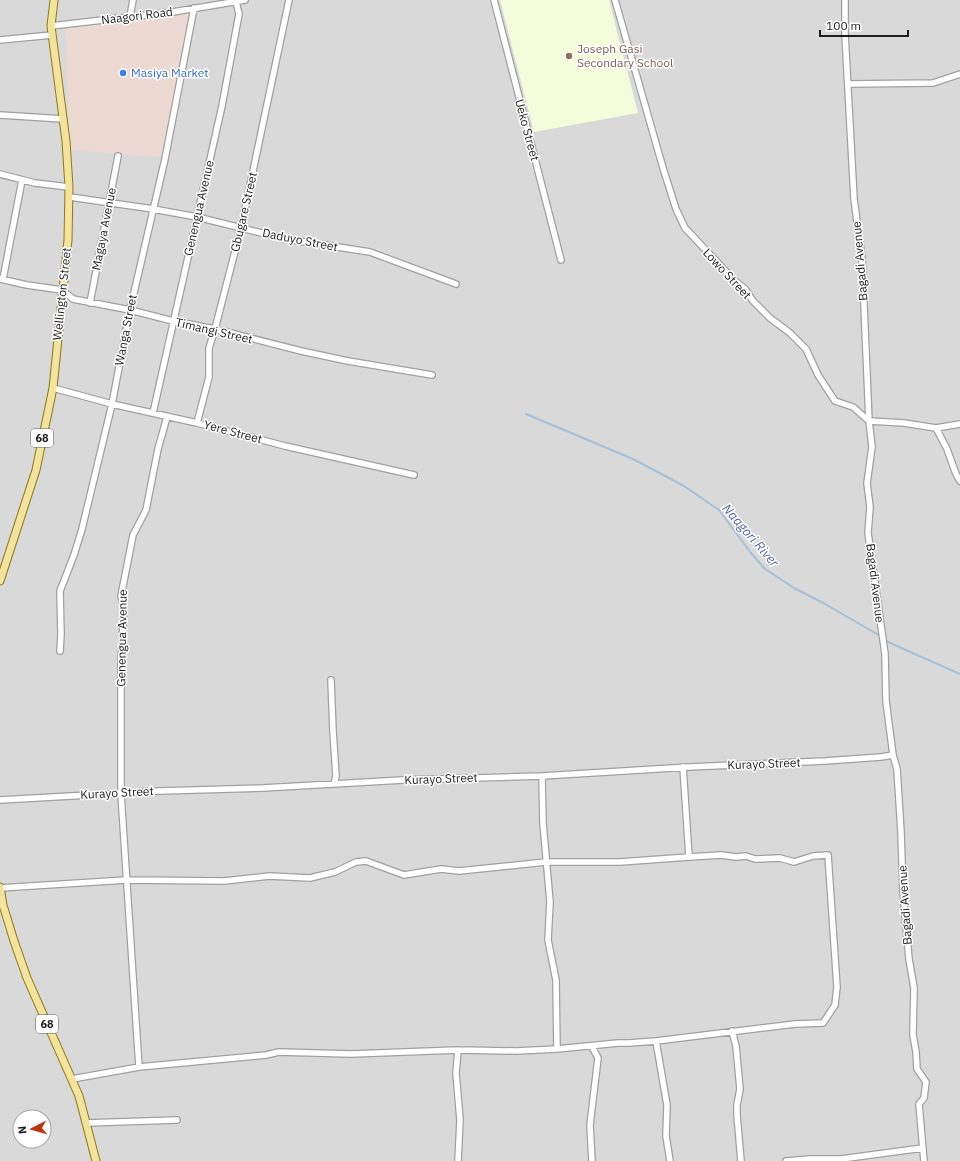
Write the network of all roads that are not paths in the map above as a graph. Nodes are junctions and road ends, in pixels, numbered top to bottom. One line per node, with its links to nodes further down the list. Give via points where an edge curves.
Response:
1 (54, 0): 12 (main road, Wellington Street / 68)
2 (133, 0): 11 (street)
3 (200, 0): 10 (street, Wanga Street)
4 (245, 0): 9 (street, Naagori Road)
5 (289, 0): 27 (street, Gbugare Street)
6 (494, 0): 28 (street, Ueko Street)
7 (615, 0): 41 (street, Lowo Street, via 663,168 685,228 745,289 753,301 806,349 818,375 835,401 853,406)
8 (845, 0): 16 (street, Bagadi Avenue)
9 (236, 2): 10 (street, Naagori Road); 26 (street, Genengua Avenue, via 239,14)
10 (196, 8): 11 (street, Naagori Road); 25 (street, Wanga Street)
11 (130, 17): 12 (street, Naagori Road)
12 (51, 26): 13 (main road, Wellington Street / 68)
13 (52, 35): 14 (street); 18 (main road, Wellington Street / 68)
14 (0, 40)
15 (960, 74): 16 (street, via 933,83)
16 (848, 84): 41 (street, Bagadi Avenue, via 854,199 862,259)
17 (0, 115): 18 (street)
18 (63, 119): 22 (main road, Wellington Street / 68)
19 (118, 156): 24 (street, Magaya Avenue)
20 (0, 174): 21 (street)
21 (22, 180): 22 (street, via 35,184); 29 (street)
22 (70, 187): 23 (main road, Wellington Street / 68)
23 (70, 197): 24 (street, Daduyo Street); 31 (main road, Wellington Street / 68)
24 (109, 202): 25 (street, Daduyo Street); 32 (street, Magaya Avenue)
25 (153, 209): 26 (street, Daduyo Street); 33 (street, Wanga Street)
26 (197, 217): 27 (street, Daduyo Street); 34 (street, Genengua Avenue)
27 (241, 228): 30 (street, Daduyo Street, via 286,239 370,252); 35 (street, Gbugare Street)
28 (561, 260)
29 (2, 279): 31 (street, Timangi Street)
30 (456, 284)
31 (62, 290): 32 (street, Timangi Street, via 73,298); 37 (main road, Wellington Street / 68)
32 (90, 302): 33 (street, Timangi Street)
33 (130, 310): 34 (street, Timangi Street); 38 (street, Wanga Street)
34 (173, 321): 35 (street, Timangi Street); 39 (street, Genengua Avenue)
35 (215, 329): 36 (street, Timangi Street, via 348,361); 42 (street, Gbugare Street, via 209,348 209,377)
36 (432, 375)
37 (52, 388): 38 (street, Yere Street); 47 (main road, Wellington Street / 68, via 36,470)
38 (112, 404): 39 (street, Yere Street); 48 (street, Wanga Street, via 82,529 60,591)
39 (152, 413): 40 (street, Yere Street)
40 (167, 417): 42 (street, Yere Street); 54 (street, Genengua Avenue, via 155,461 146,510 133,535 121,596 124,606 121,664)
41 (869, 421): 44 (street); 50 (street, Bagadi Avenue, via 872,447 867,483 870,507 868,533 885,654 886,701)
42 (197, 423): 45 (street, Yere Street)
43 (960, 424): 44 (street)
44 (936, 428): 46 (street)
45 (414, 475)
46 (960, 481)
47 (0, 578)
48 (60, 651)
49 (331, 680): 53 (street, via 336,776)
50 (893, 755): 51 (street, Kurayo Street, via 779,764); 69 (street, Bagadi Avenue, via 897,769 903,892 914,988 913,1035 917,1069 926,1082 924,1098 919,1104)
51 (683, 767): 52 (street, Kurayo Street); 56 (street)
52 (542, 776): 53 (street, Kurayo Street); 57 (street)
53 (334, 784): 54 (street, Kurayo Street)
54 (121, 794): 55 (street, Kurayo Street); 58 (street, Genengua Avenue)
55 (0, 800)
56 (689, 857): 57 (street, via 620,862); 60 (street, via 746,856 755,859 780,858 794,862 813,856 828,855 837,987 835,1005 823,1022)
57 (546, 862): 58 (street, via 459,871 441,869 404,875 366,861 310,878 270,876 224,881); 63 (street, via 550,902 548,940 556,980)
58 (126, 880): 59 (street); 65 (street, Genengua Avenue)
59 (0, 888): 66 (main road, 68, via 3,905 27,978)
60 (732, 1031): 61 (street); 74 (street, via 740,1089 737,1114)
61 (656, 1041): 62 (street); 73 (street, via 667,1105 666,1136)
62 (592, 1047): 63 (street); 72 (street, via 598,1058 590,1125)
63 (557, 1049): 64 (street)
64 (458, 1050): 65 (street, via 350,1054 279,1052); 71 (street)
65 (139, 1067): 66 (street)
66 (72, 1079): 68 (main road, 68)
67 (177, 1120): 68 (street)
68 (86, 1123): 70 (main road, 68)
69 (923, 1148): 75 (street, via 841,1159); 76 (street, Bagadi Avenue)
70 (96, 1161)
71 (458, 1161)
72 (592, 1161)
73 (670, 1161)
74 (741, 1161)
75 (786, 1161)
76 (924, 1161)

